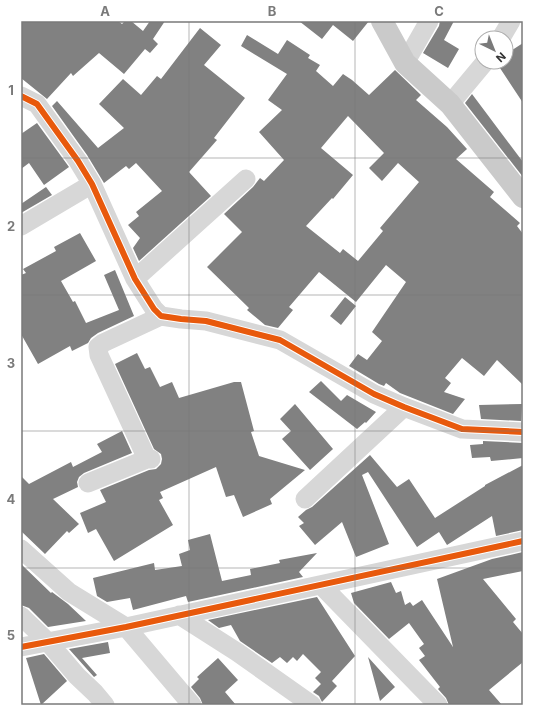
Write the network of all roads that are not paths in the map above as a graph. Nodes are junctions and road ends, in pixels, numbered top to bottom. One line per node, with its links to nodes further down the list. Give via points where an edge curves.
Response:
1 (382, 21): 5 (main road)
2 (429, 21): 5 (street)
3 (511, 21): 4 (street)
4 (506, 30)
5 (405, 63): 8 (main road)
6 (478, 70): 8 (street)
7 (21, 96): 10 (street, via 37,104)
8 (450, 104): 11 (main road)
9 (246, 179): 13 (street)
10 (92, 184): 12 (street); 13 (street)
11 (523, 197)
12 (21, 226)
13 (135, 279): 14 (street)
14 (161, 316): 15 (street, via 206,321 280,340 374,394); 17 (street, via 98,347 99,355 149,459)
15 (404, 407): 16 (street, via 462,429); 18 (street)
16 (523, 432)
17 (88, 483)
18 (305, 499)
19 (523, 541): 21 (street)
20 (21, 550): 24 (street, via 69,592)
21 (321, 585): 22 (street); 30 (street)
22 (179, 615): 24 (street); 29 (street)
23 (21, 616): 25 (street)
24 (126, 627): 25 (street); 28 (street)
25 (48, 642): 26 (street); 27 (street)
26 (21, 648)
27 (105, 705)
28 (192, 705)
29 (312, 705)
30 (438, 705)

